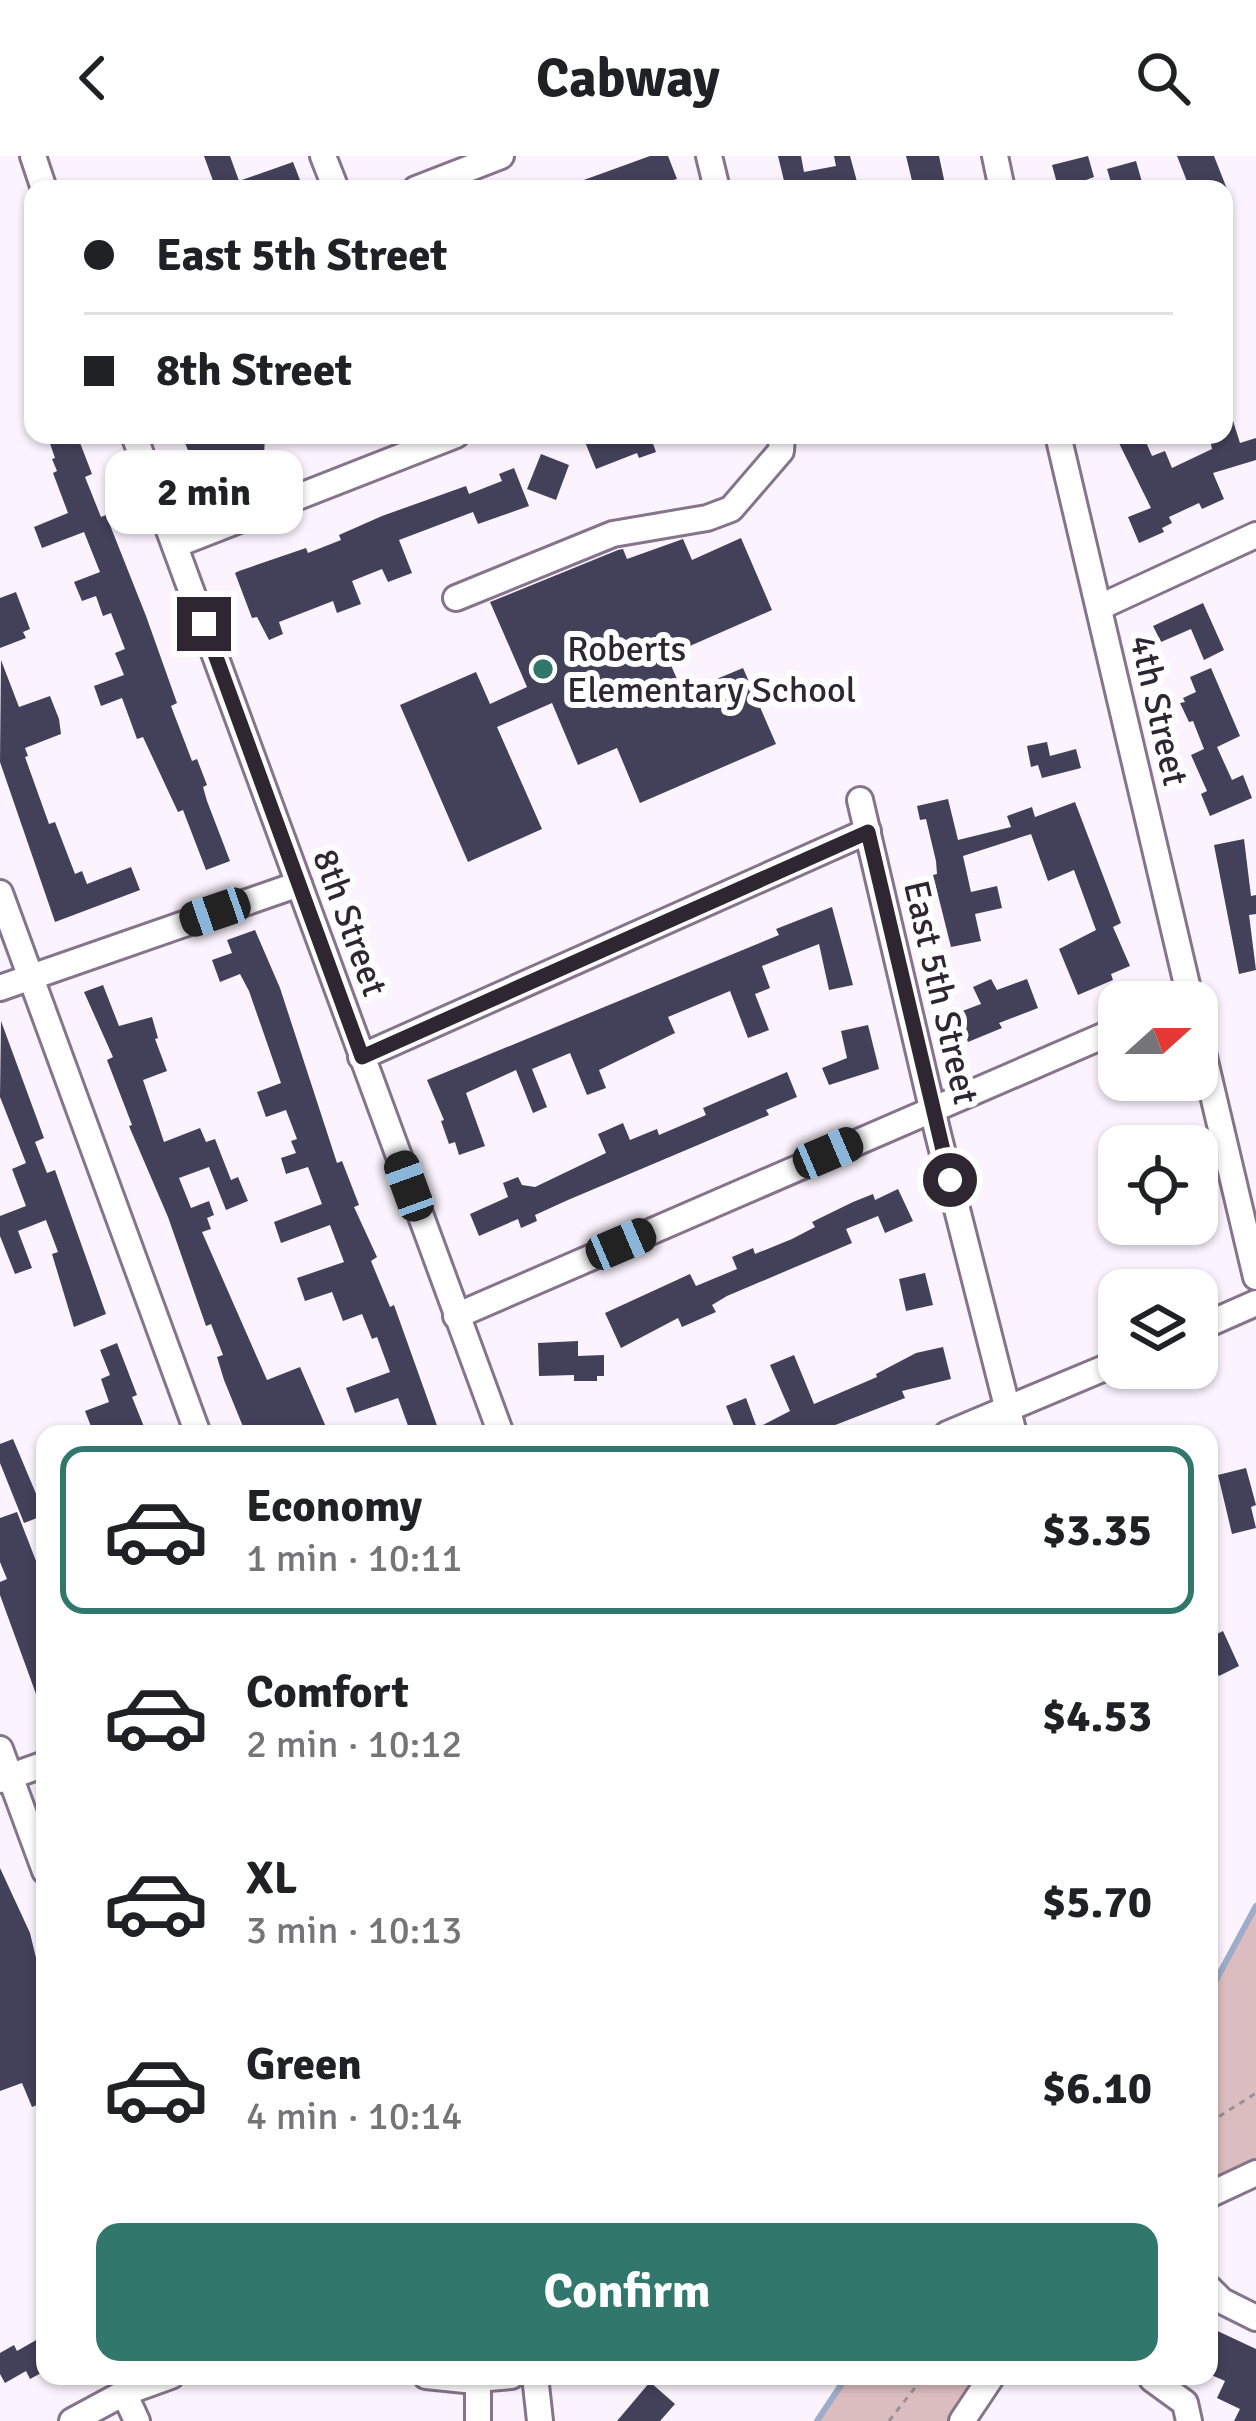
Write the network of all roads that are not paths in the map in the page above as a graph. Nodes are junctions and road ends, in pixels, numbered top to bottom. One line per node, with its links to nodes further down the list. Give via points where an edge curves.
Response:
1 (501, 156): 2 (street)
2 (439, 180)
3 (137, 444): 8 (street, 8th Street)
4 (433, 444): 8 (street)
5 (782, 444): 9 (street, via 731,508 613,534)
6 (1060, 444): 10 (street, 4th Street)
7 (1256, 535): 10 (street)
8 (175, 545): 13 (street, 8th Street)
9 (456, 598)
10 (1100, 607): 16 (street, 4th Street)
11 (860, 800): 12 (street, East 5th Street)
12 (868, 832): 19 (street); 21 (street, East 5th Street)
13 (298, 884): 15 (street); 19 (street, 8th Street)
14 (0, 893): 15 (street)
15 (30, 976): 17 (street); 28 (street)
16 (1184, 981)
17 (0, 988)
18 (1098, 1038): 21 (street)
19 (362, 1057): 24 (street, 8th Street)
20 (1214, 1101): 22 (street)
21 (932, 1108): 24 (street); 27 (street, East 5th Street)
22 (1256, 1276)
23 (1256, 1303): 25 (street)
24 (456, 1316): 29 (street, 8th Street)
25 (1218, 1320)
26 (1098, 1374): 27 (street)
27 (1011, 1422)
28 (195, 1425)
29 (498, 1425)
30 (0, 1749): 32 (street)
31 (36, 1766): 32 (street)
32 (5, 1778): 33 (street)
33 (36, 1850)
34 (1256, 2174): 35 (street)
35 (1218, 2191)
36 (1218, 2297): 37 (street)
37 (1256, 2318)
38 (146, 2385): 43 (street)
39 (478, 2385): 46 (street)
40 (536, 2385): 47 (street)
41 (986, 2385): 48 (street)
42 (1160, 2385): 49 (street, via 1185,2403)
43 (124, 2393): 44 (street); 45 (street)
44 (72, 2421)
45 (137, 2421)
46 (478, 2421)
47 (540, 2421)
48 (962, 2421)
49 (1189, 2421)

